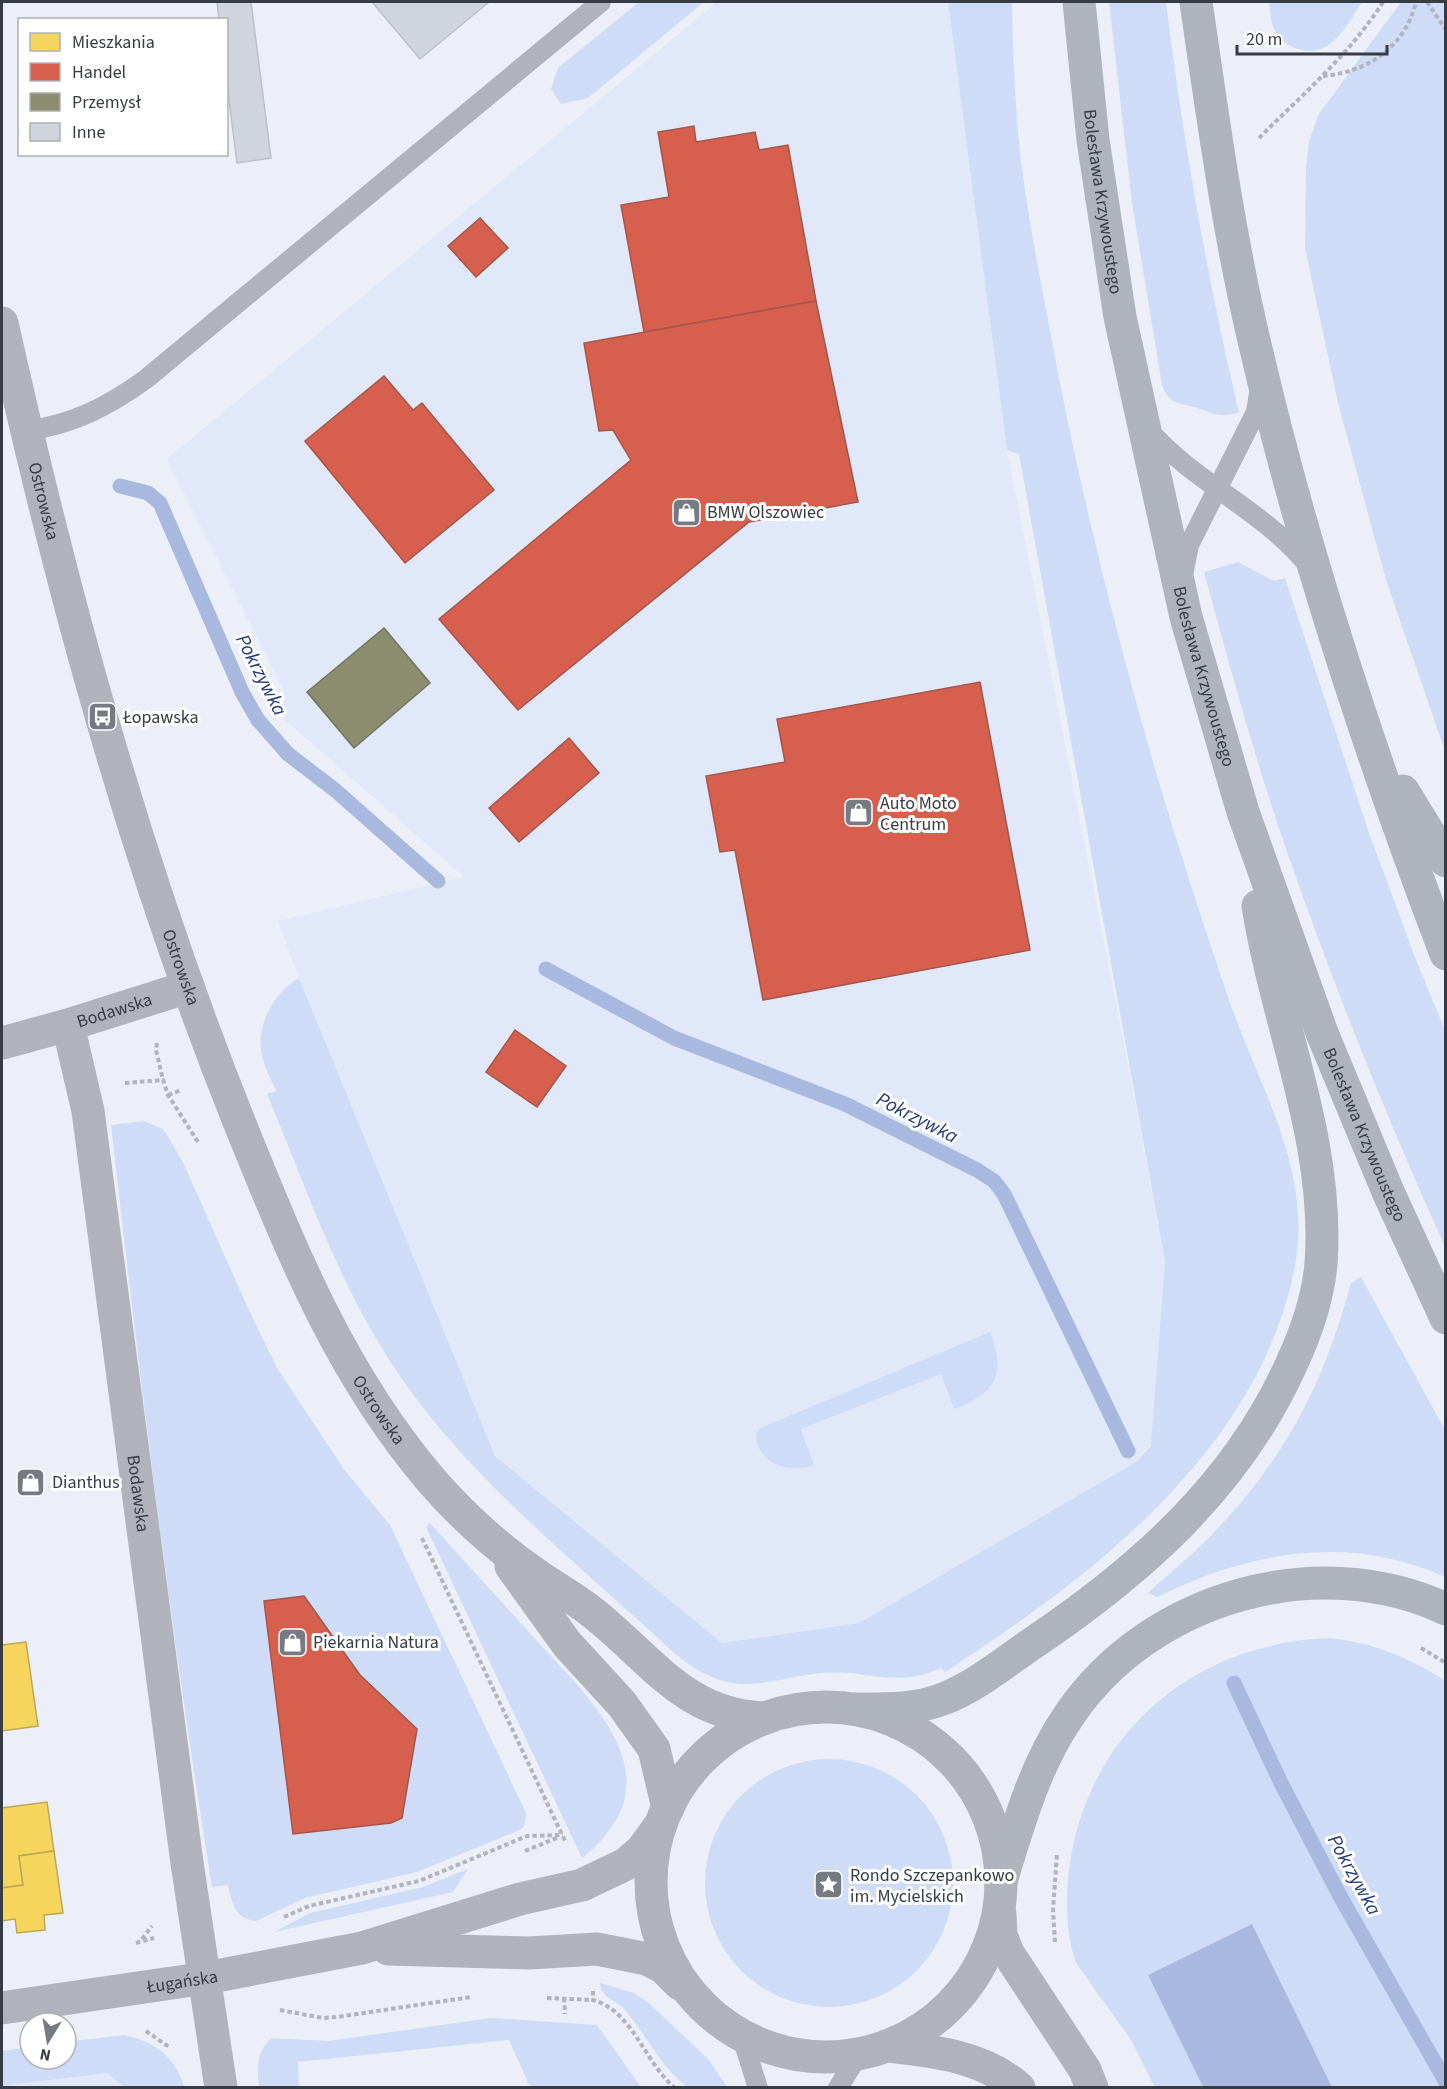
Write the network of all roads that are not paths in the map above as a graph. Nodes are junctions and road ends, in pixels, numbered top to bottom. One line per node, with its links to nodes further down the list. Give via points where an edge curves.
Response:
1 (602, 2): 7 (lane, via 146,379 97,410 59,426)
2 (1079, 2): 6 (main road, Bolesława Krzywoustego, via 1106,232)
3 (1196, 2): 5 (main road, via 1222,174)
4 (2, 323): 7 (street, Ostrowska)
5 (1256, 351): 8 (lane, via 1260,386 1256,412); 9 (main road)
6 (1141, 422): 8 (lane); 10 (main road, Bolesława Krzywoustego)
7 (26, 431): 15 (street, Ostrowska, via 62,578 138,841)
8 (1218, 488): 9 (lane, via 1283,537); 10 (lane, via 1185,561)
9 (1316, 577): 11 (main road)
10 (1186, 617): 12 (main road, Bolesława Krzywoustego)
11 (1361, 716): 13 (main road); 14 (main road)
12 (1244, 812): 18 (main road, Bolesława Krzywoustego, via 1354,1113); 21 (main road, via 1261,925 1320,1183 1321,1266 1298,1351 1258,1430 1231,1468 1191,1516 1136,1565 1046,1634 951,1695 897,1709)
13 (1446, 861)
14 (1446, 954)
15 (188, 987): 16 (street, Bodawska); 19 (street, Ostrowska, via 306,1284 351,1366 431,1479)
16 (68, 1025): 17 (street); 26 (street, Bodawska, via 88,1112 187,1863)
17 (2, 1043)
18 (1446, 1318)
19 (499, 1546): 22 (street, Ostrowska, via 592,1612 696,1702 742,1717); 23 (street, Ostrowska, via 567,1644 622,1704 654,1749)
20 (1446, 1609): 24 (main road, via 1380,1588 1323,1582 1257,1590 1182,1617 1151,1635 1093,1684 1054,1738 1024,1808)
21 (855, 1709): 22 (street, via 794,1710); 24 (street, via 912,1730 959,1769 990,1821 999,1851)
22 (765, 1718): 23 (street, via 712,1750 691,1771)
23 (665, 1816): 25 (street, Ługańska, via 642,1850 626,1864 591,1881); 27 (street, via 653,1854 654,1914 662,1943)
24 (1000, 1896): 30 (street, via 992,1940 962,1993 916,2032); 35 (street, via 1001,1935 1008,1953 1085,2070)
25 (362, 1948): 26 (street, Ługańska); 27 (street, Ługańska, via 622,1952 664,1968)
26 (206, 1978): 28 (street, Ługańska); 31 (street, Bodawska)
27 (693, 1996): 29 (street)
28 (2, 2008)
29 (741, 2034): 30 (street, via 798,2055 828,2057); 32 (lane)
30 (873, 2050): 33 (lane); 34 (street, via 948,2054 972,2061)
31 (220, 2082)
32 (758, 2088)
33 (838, 2088)
34 (1019, 2088)
35 (1092, 2088)

